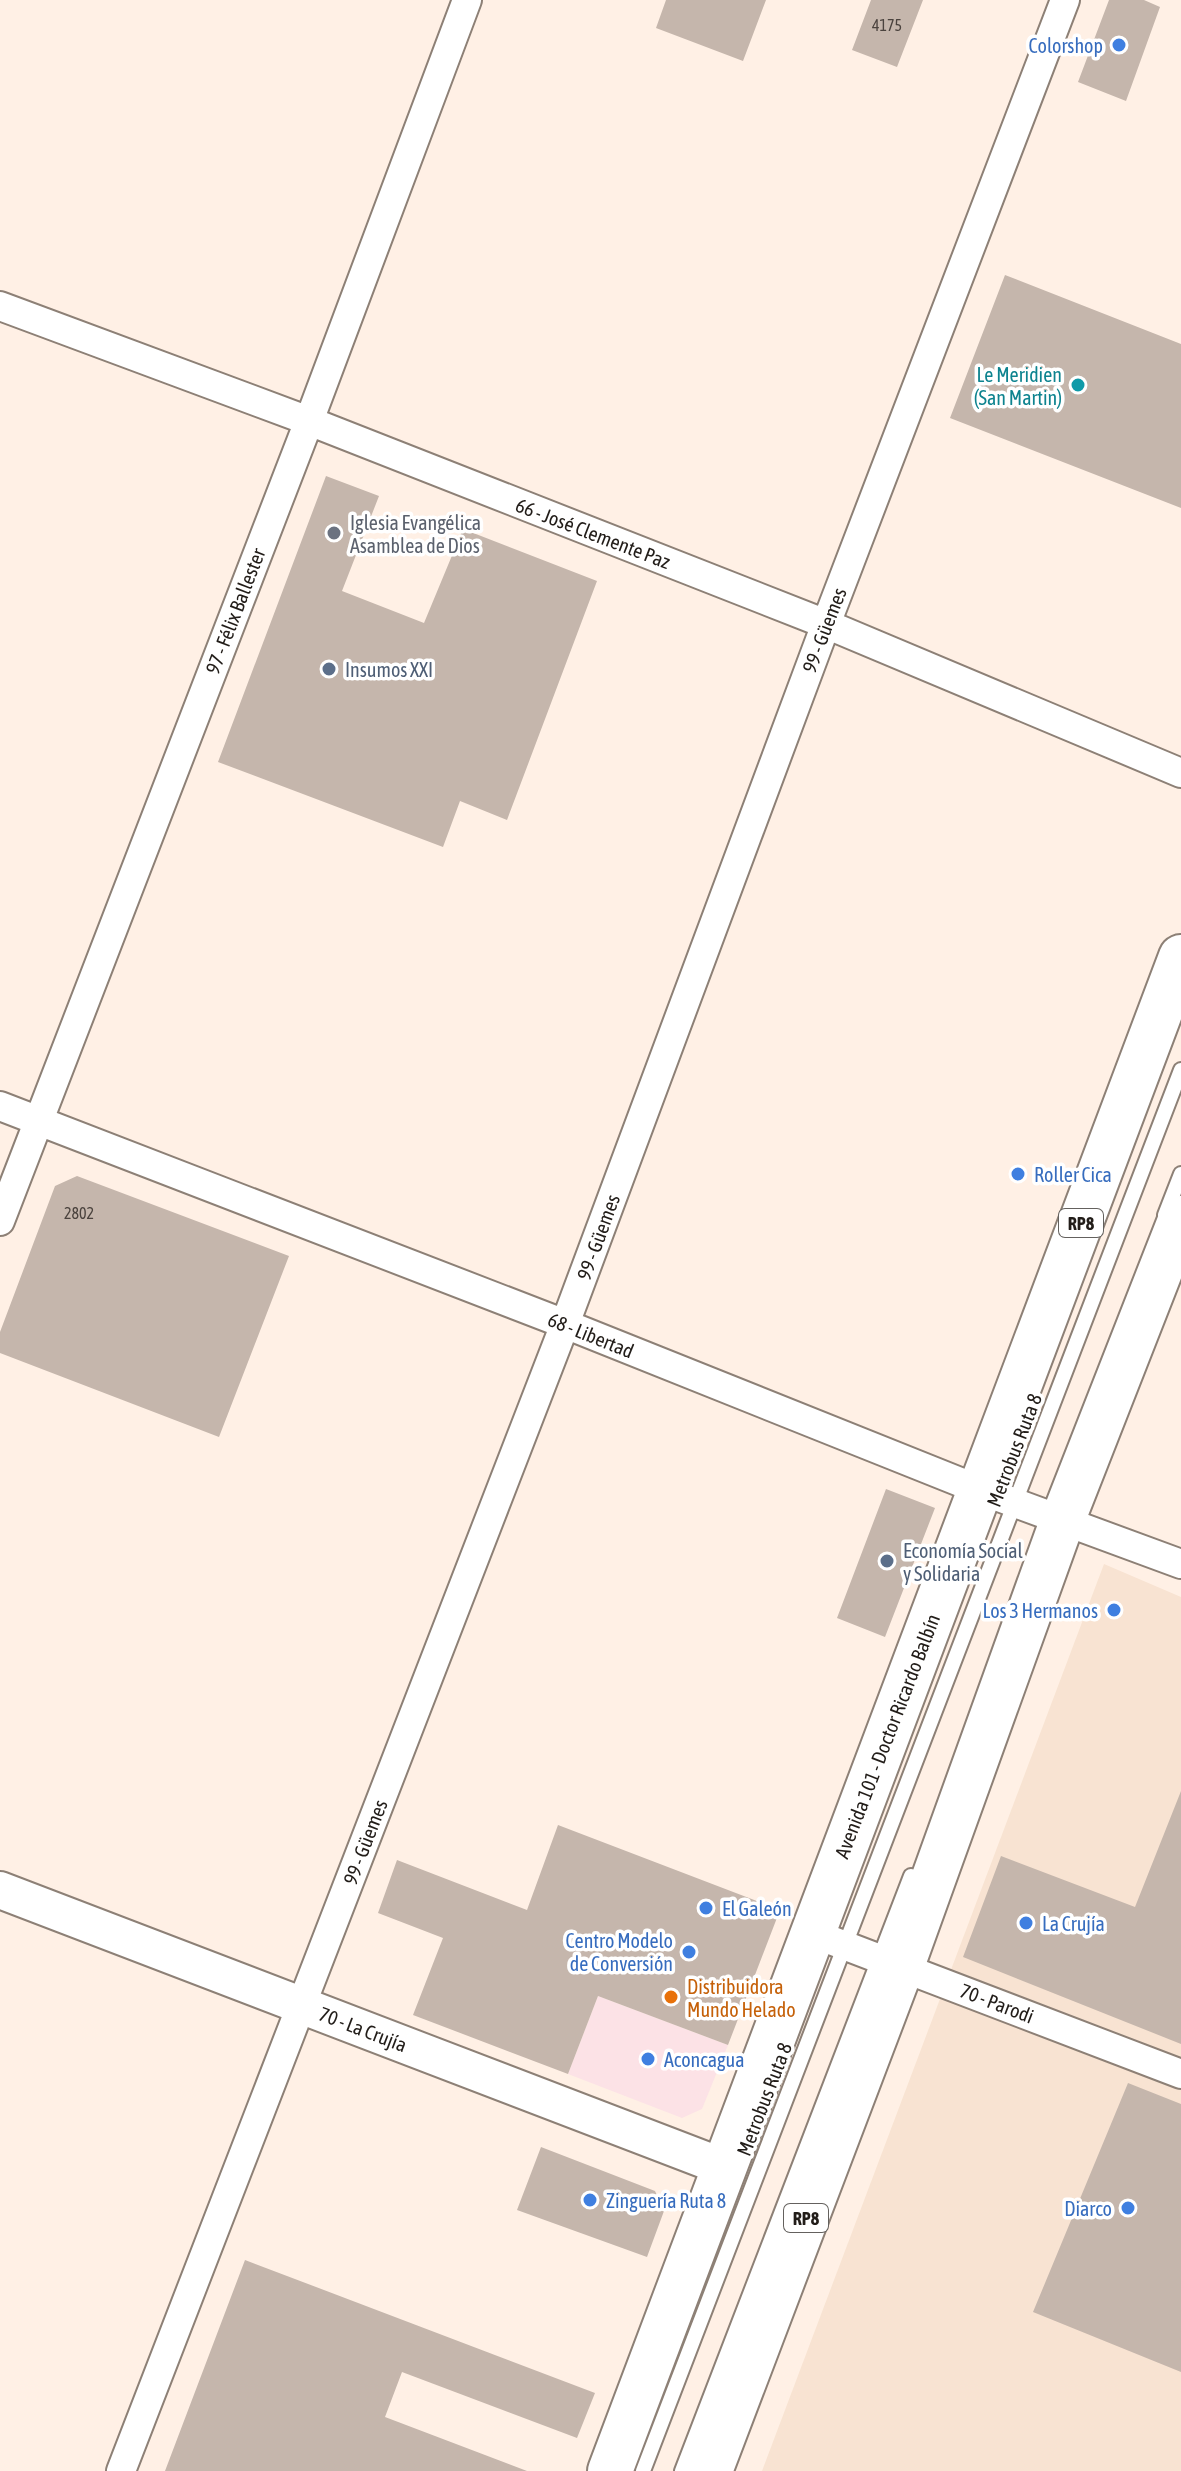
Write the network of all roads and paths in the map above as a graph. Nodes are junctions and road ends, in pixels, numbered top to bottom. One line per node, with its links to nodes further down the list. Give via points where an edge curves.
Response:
1 (467, 0): 4 (street, 97 - Félix Ballester)
2 (1065, 0): 5 (street, 99 - Güemes)
3 (0, 306): 4 (street, 66 - José Clemente Paz)
4 (309, 421): 5 (street, 66 - José Clemente Paz); 10 (street, 97 - Félix Ballester)
5 (826, 624): 6 (street, 66 - José Clemente Paz); 14 (street, 99 - Güemes)
6 (1181, 773)
7 (1181, 957): 15 (main road, Avenida 101 - Doctor Ricardo Balbín / RP8)
8 (1181, 1070): 15 (lane, Metrobus Ruta 8)
9 (0, 1106): 10 (street, 68 - Libertad)
10 (38, 1121): 12 (street, 97 - Félix Ballester); 14 (street, 68 - Libertad)
11 (1181, 1174): 13 (lane)
12 (0, 1221)
13 (1169, 1226): 16 (main road, RP8)
14 (565, 1324): 15 (street, 68 - Libertad); 22 (street, 99 - Güemes)
15 (998, 1496): 16 (street, 68 - Libertad); 20 (main road, Avenida 101 - Doctor Ricardo Balbín / RP8)
16 (1051, 1516): 17 (street, 68 - Libertad); 21 (main road, RP8)
17 (1181, 1564)
18 (919, 1856): 21 (lane)
19 (0, 1890): 22 (street, 70 - La Crujía)
20 (828, 1940): 21 (street, 70 - Parodi); 24 (main road, Avenida 101 - Doctor Ricardo Balbín / RP8); 27 (lane, Metrobus Ruta 8)
21 (891, 1962): 23 (street, 70 - Parodi); 28 (lane); 29 (main road, RP8)
22 (302, 2006): 24 (street, 70 - La Crujía); 25 (street, 99 - Güemes)
23 (1181, 2074)
24 (726, 2168): 26 (main road, Avenida 101 - Doctor Ricardo Balbín / RP8)
25 (121, 2471)
26 (610, 2471)
27 (643, 2471)
28 (682, 2471)
29 (710, 2471)

